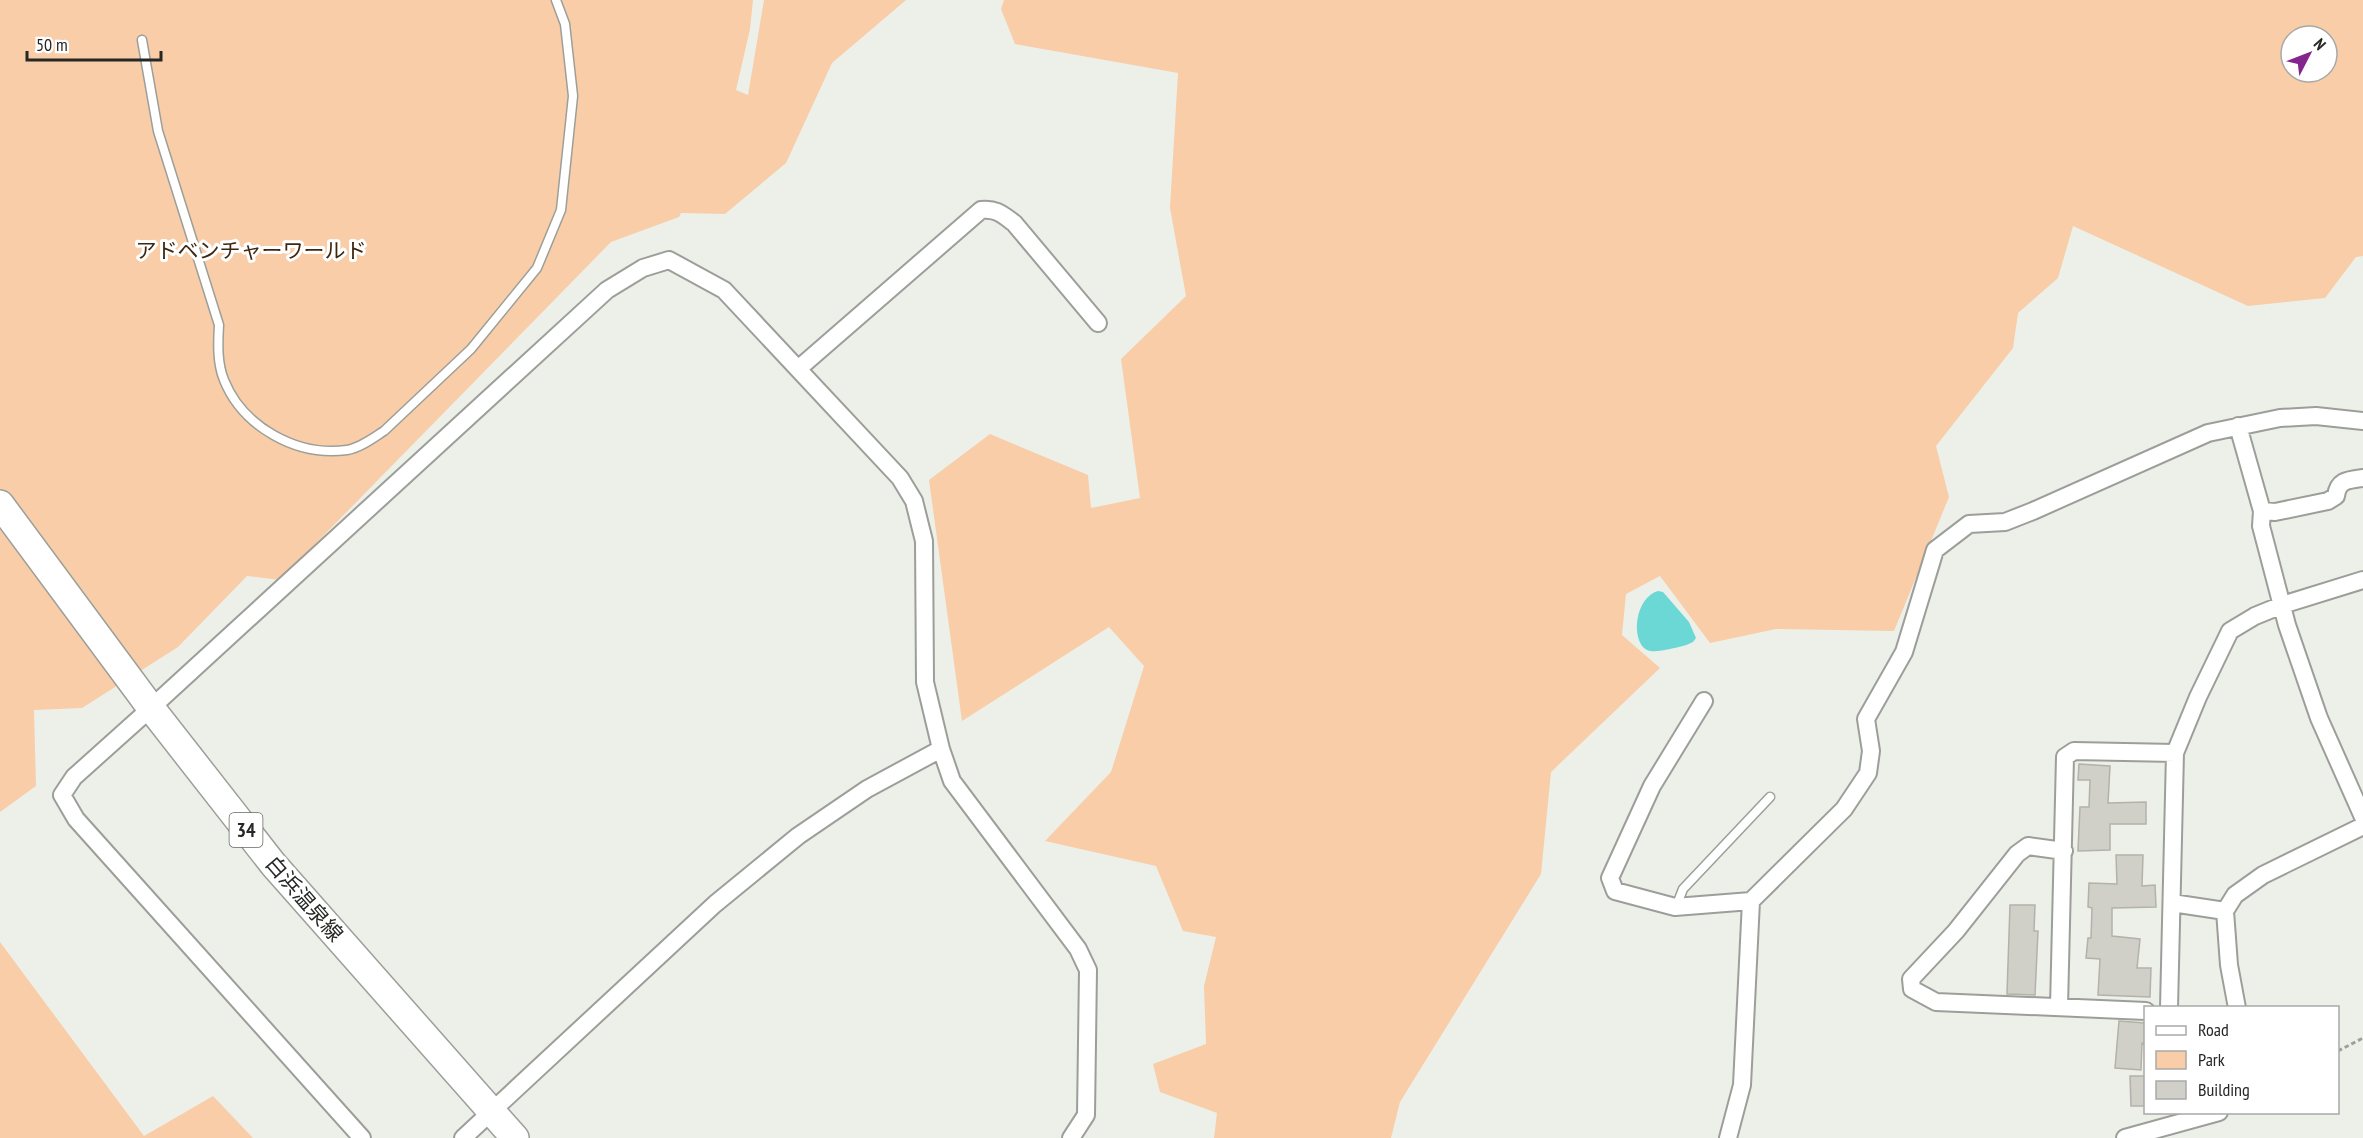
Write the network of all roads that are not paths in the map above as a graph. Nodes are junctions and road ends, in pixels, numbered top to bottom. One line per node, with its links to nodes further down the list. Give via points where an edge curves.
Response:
1 (556, 0): 2 (lane, via 565,24 573,96 561,210 537,268 471,349 384,431 348,450 288,443 242,410 227,387 220,364 219,325 158,131)
2 (142, 40)
3 (1098, 323): 4 (street, via 1014,223 1000,212 981,210)
4 (798, 369): 13 (street, via 724,290 669,260 643,268 608,290); 14 (street, via 900,478 914,501 924,541 925,682)
5 (2363, 421): 6 (street, via 2316,416)
6 (2238, 426): 9 (street); 20 (street, via 2208,433 2005,522 1969,524 1935,550 1904,652 1866,719 1871,751 1868,773 1844,809)
7 (2363, 478): 9 (street, via 2343,482 2336,496 2328,501)
8 (0, 504): 13 (main road, 白浜温泉線 / 34)
9 (2262, 511): 11 (street, via 2261,525)
10 (2363, 580): 11 (street)
11 (2282, 605): 15 (street, via 2230,631); 17 (street, via 2319,718)
12 (1704, 701): 22 (street, via 1652,786 1610,878 1615,891)
13 (151, 708): 28 (main road, 白浜温泉線 / 34, via 273,864); 31 (street, via 74,777 62,795 76,819)
14 (941, 749): 28 (street, via 867,789 798,836 715,904); 34 (street, via 952,781 1078,949 1088,970 1086,1115)
15 (2175, 753): 19 (street, via 2074,751 2065,757); 21 (street)
16 (1770, 797): 22 (lane, via 1683,889)
17 (2363, 817)
18 (2363, 826): 23 (street, via 2247,885)
19 (2064, 851): 26 (street); 26 (street, via 2028,846 2017,854 1911,979 1912,989 1936,1002)
20 (1751, 902): 22 (street); 35 (street, via 1743,1085)
21 (2172, 903): 23 (street); 24 (street)
22 (1676, 908)
23 (2225, 911): 25 (street)
24 (2169, 1006)
25 (2237, 1006)
26 (2059, 1007): 27 (street)
27 (2144, 1011)
28 (491, 1112): 32 (street); 33 (main road, 白浜温泉線 / 34)
29 (2210, 1114): 30 (street)
30 (2164, 1119): 36 (street)
31 (362, 1138)
32 (463, 1138)
33 (515, 1138)
34 (1071, 1138)
35 (1728, 1138)
36 (2125, 1138)

